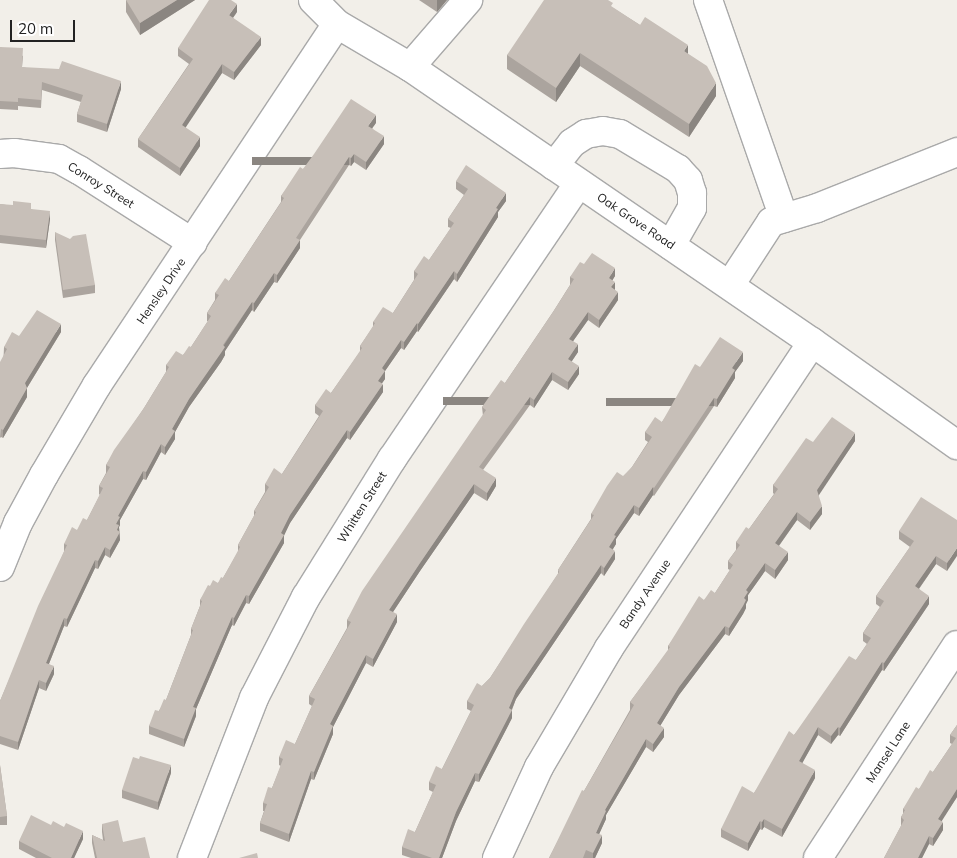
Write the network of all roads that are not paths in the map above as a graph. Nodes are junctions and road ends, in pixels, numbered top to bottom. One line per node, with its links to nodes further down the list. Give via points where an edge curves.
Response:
1 (313, 0): 4 (street, Oak Grove Road)
2 (468, 0): 5 (street)
3 (708, 0): 10 (street)
4 (337, 24): 5 (street, Oak Grove Road); 11 (street, Hensley Drive)
5 (410, 67): 8 (street, Oak Grove Road)
6 (957, 152): 10 (street)
7 (0, 154): 11 (street, Conroy Street, via 59,160)
8 (554, 166): 9 (street, Oak Grove Road); 12 (street, via 578,138 603,131 620,134 678,170 688,180 692,208)
9 (580, 183): 12 (street, Oak Grove Road); 18 (street, Whitten Street, via 392,458 306,597 254,698)
10 (784, 218): 13 (street, via 771,222)
11 (193, 243): 16 (street, Hensley Drive, via 97,385 18,523)
12 (671, 245): 13 (street, Oak Grove Road)
13 (730, 285): 14 (street, Oak Grove Road)
14 (812, 342): 15 (street, Oak Grove Road); 19 (street, Bandy Avenue, via 609,648 539,767)
15 (957, 445)
16 (0, 567)
17 (957, 645): 20 (street, Mansel Lane)
18 (192, 858)
19 (497, 858)
20 (818, 858)

